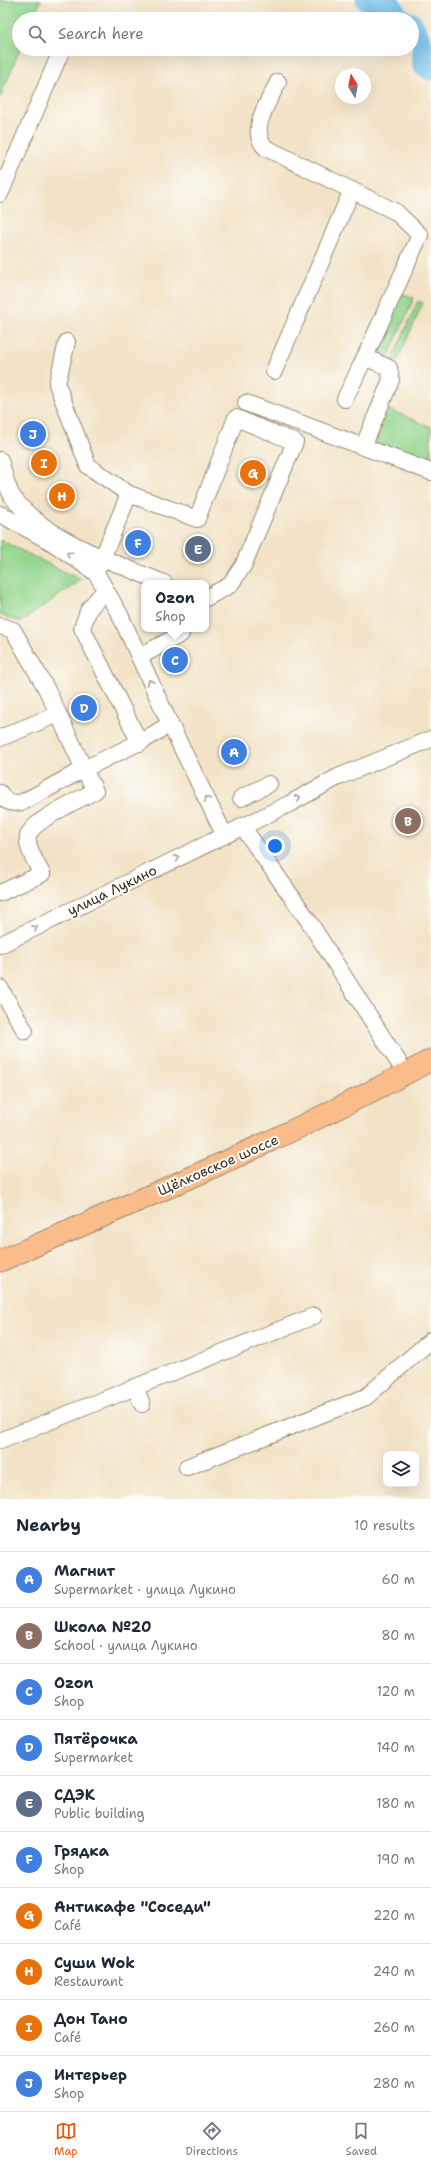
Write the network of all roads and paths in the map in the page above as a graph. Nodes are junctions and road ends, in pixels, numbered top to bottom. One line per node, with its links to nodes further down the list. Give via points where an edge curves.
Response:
1 (59, 56): 4 (street)
2 (278, 82): 3 (street, via 260,120 261,143 266,148)
3 (352, 190): 5 (street, via 396,212); 8 (street)
4 (0, 194)
5 (425, 237): 7 (street)
6 (67, 342): 14 (street, via 57,384 88,466)
7 (365, 356): 9 (street); 11 (street, via 389,368 391,380)
8 (274, 371)
9 (345, 399)
10 (246, 403): 11 (street)
11 (363, 447): 13 (street)
12 (0, 460): 16 (street, via 14,499 40,525)
13 (431, 472)
14 (129, 494): 16 (street); 20 (street, via 197,519 236,418 295,442 243,566 230,585)
15 (0, 514): 17 (street, one-way to 15, via 53,544)
16 (102, 557): 17 (street); 18 (street)
17 (96, 573): 19 (street)
18 (157, 580)
19 (105, 590): 23 (street, via 120,615); 28 (street, via 89,609 82,628)
20 (209, 596)
21 (0, 626): 24 (street, via 13,630)
22 (181, 634): 23 (street)
23 (139, 657): 25 (street, one-way to 23)
24 (58, 714): 26 (street); 29 (street)
25 (170, 724): 28 (street); 35 (street, one-way to 25)
26 (0, 738)
27 (431, 739): 33 (street, one-way to 27, via 338,776)
28 (140, 743): 29 (street)
29 (84, 769): 32 (street, via 23,802); 36 (street, via 95,791 35,824 28,836 30,849 42,874)
30 (269, 784): 33 (street, via 247,795)
31 (0, 793): 32 (street)
32 (6, 808)
33 (264, 816): 34 (street)
34 (242, 826): 35 (street, улица Лукино); 41 (street, via 308,920)
35 (224, 834): 37 (street, улица Лукино, one-way to 35)
36 (0, 894)
37 (0, 945)
38 (0, 988): 39 (street)
39 (25, 1031)
40 (431, 1060): 41 (main road, Щёлковское шоссе)
41 (406, 1074): 42 (main road, Щёлковское шоссе, via 221,1165)
42 (0, 1261)
43 (314, 1316): 45 (street)
44 (431, 1340): 48 (street, via 366,1397)
45 (135, 1387): 46 (street); 47 (street)
46 (142, 1404)
47 (0, 1441)
48 (187, 1466)

